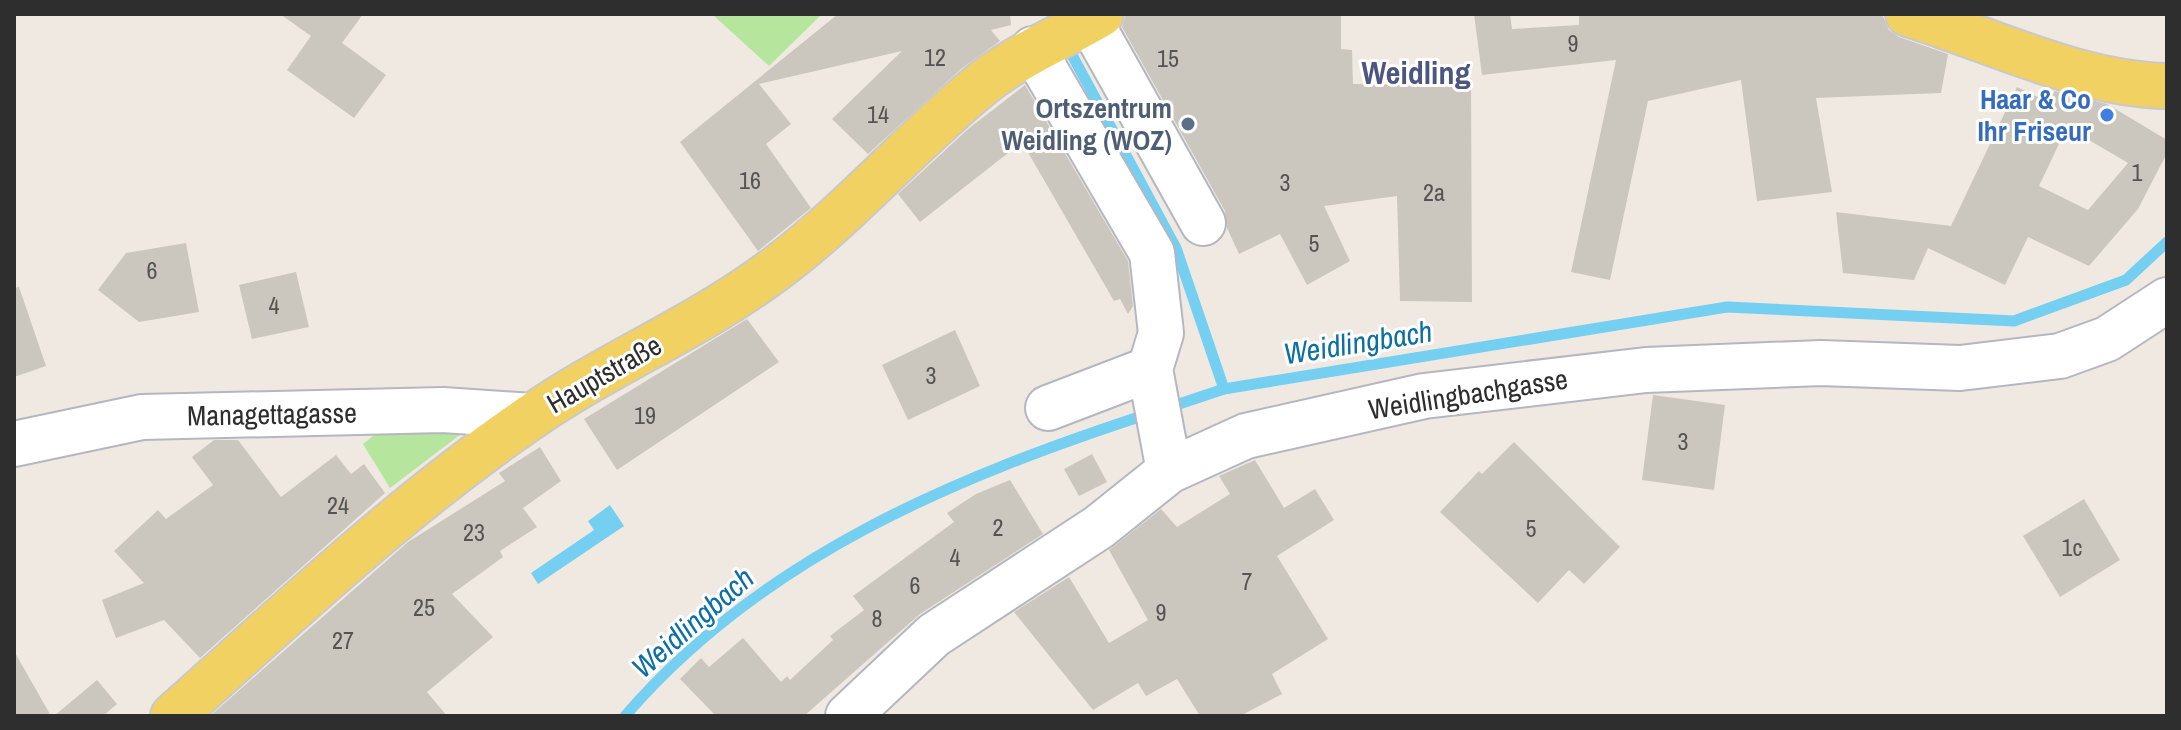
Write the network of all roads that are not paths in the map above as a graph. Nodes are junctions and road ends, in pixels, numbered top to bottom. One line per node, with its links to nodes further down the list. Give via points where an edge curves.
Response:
1 (1908, 14): 3 (main road, via 2090,74)
2 (1072, 28): 4 (street); 6 (street, via 1152,253 1161,333); 8 (main road, Hauptstraße, via 978,87 774,271)
3 (2167, 86)
4 (1203, 223)
5 (2167, 300): 10 (street, Weidlingbachgasse, via 2107,339 2060,356 1960,368 1821,363 1646,370 1439,394)
6 (1152, 380): 7 (street); 10 (street)
7 (1048, 408)
8 (532, 416): 9 (street, Managettagasse, via 443,410 142,417); 11 (main road, Hauptstraße, via 399,515)
9 (14, 444)
10 (1166, 453): 12 (street, Weidlingbachgasse, via 1099,527 934,635)
11 (173, 716)
12 (848, 716)

